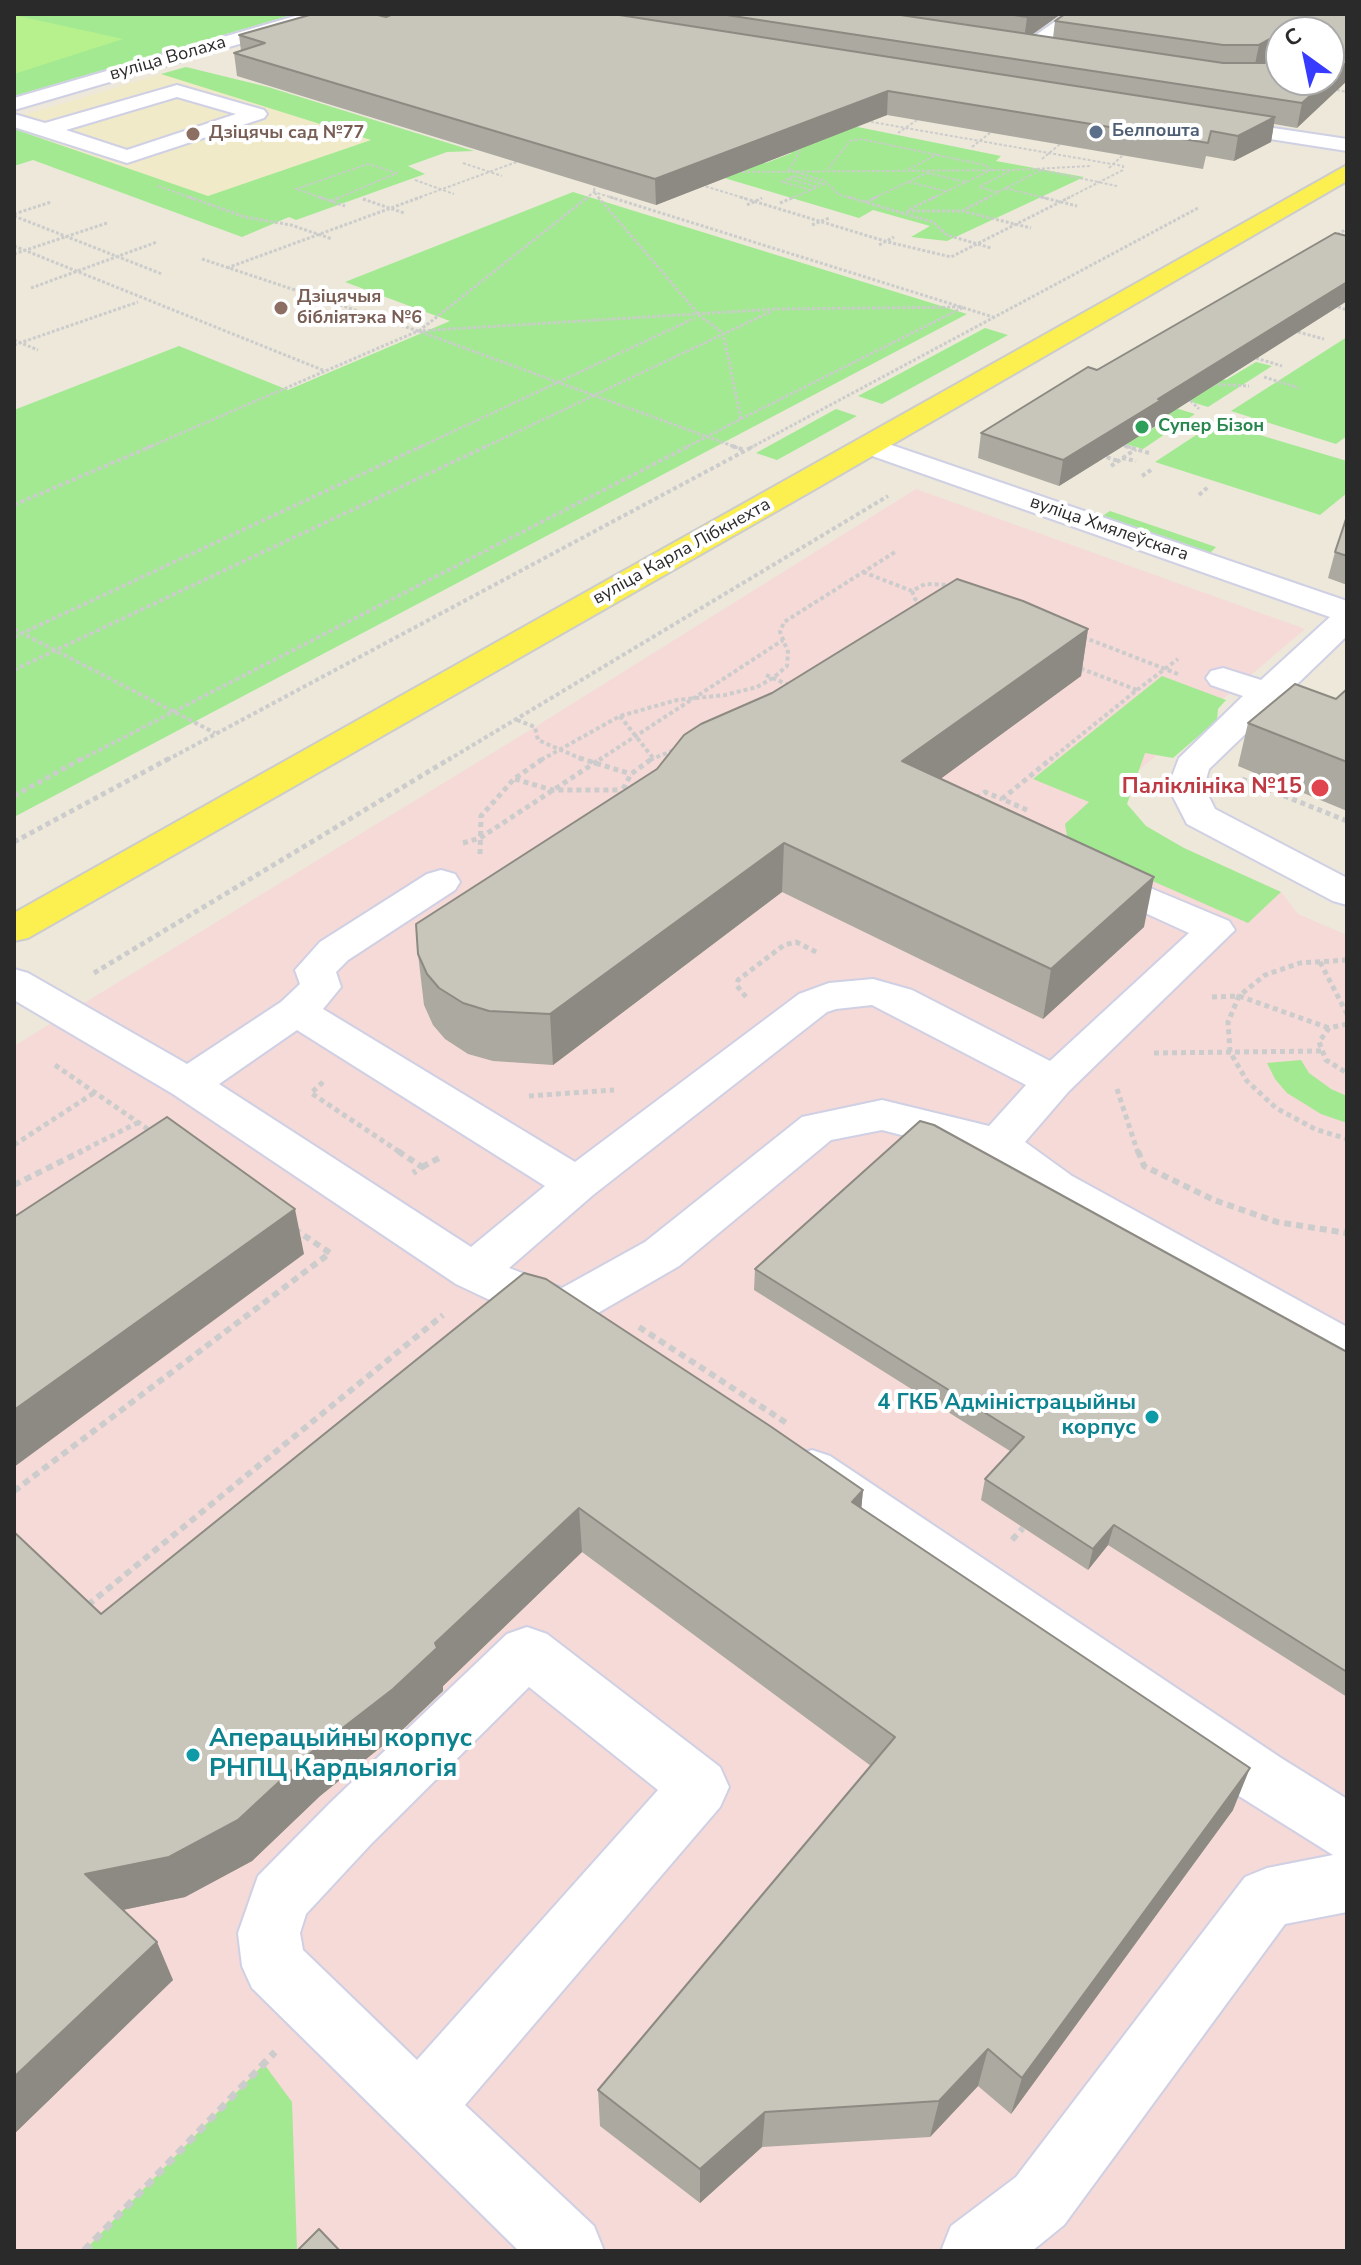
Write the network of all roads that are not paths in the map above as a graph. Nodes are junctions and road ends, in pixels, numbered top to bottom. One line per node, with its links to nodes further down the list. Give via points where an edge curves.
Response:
1 (322, 14): 4 (street, вуліца Волаха)
2 (1078, 14): 3 (street, via 1019,49)
3 (1054, 54)
4 (14, 104)
5 (14, 120): 7 (street)
6 (1201, 123): 8 (street)
7 (45, 130): 7 (street, via 127,157 257,114 177,91)
8 (1347, 145)
9 (1347, 172): 10 (main road, вуліца Карла Лібкнехта)
10 (871, 446): 11 (street, вуліца Хмялеўскага); 18 (main road, вуліца Карла Лібкнехта)
11 (1347, 612)
12 (1347, 619): 14 (street)
13 (1223, 678): 14 (street)
14 (1253, 706): 17 (street, via 1192,766 1186,787 1200,816)
15 (1058, 859): 21 (street, via 1215,930)
16 (441, 882): 20 (street, via 334,951 315,970 321,987)
17 (1347, 893)
18 (14, 929)
19 (30, 992): 22 (street)
20 (296, 1011): 22 (street); 24 (street)
21 (1054, 1081): 23 (street); 24 (street, via 898,999 873,992 829,996)
22 (188, 1084): 25 (street)
23 (998, 1144): 25 (street, via 882,1115 818,1128 588,1313 528,1297); 26 (street, via 1056,1187)
24 (577, 1184): 25 (street)
25 (480, 1275)
26 (1347, 1350)
27 (787, 1438): 28 (street, via 1260,1777)
28 (1347, 1832)
29 (1347, 1882): 32 (street, via 1267,1898 1040,2201)
30 (419, 2108): 30 (street, via 699,1787 527,1652 280,1897 269,1933 274,1966); 31 (street)
31 (569, 2251)
32 (976, 2251)

